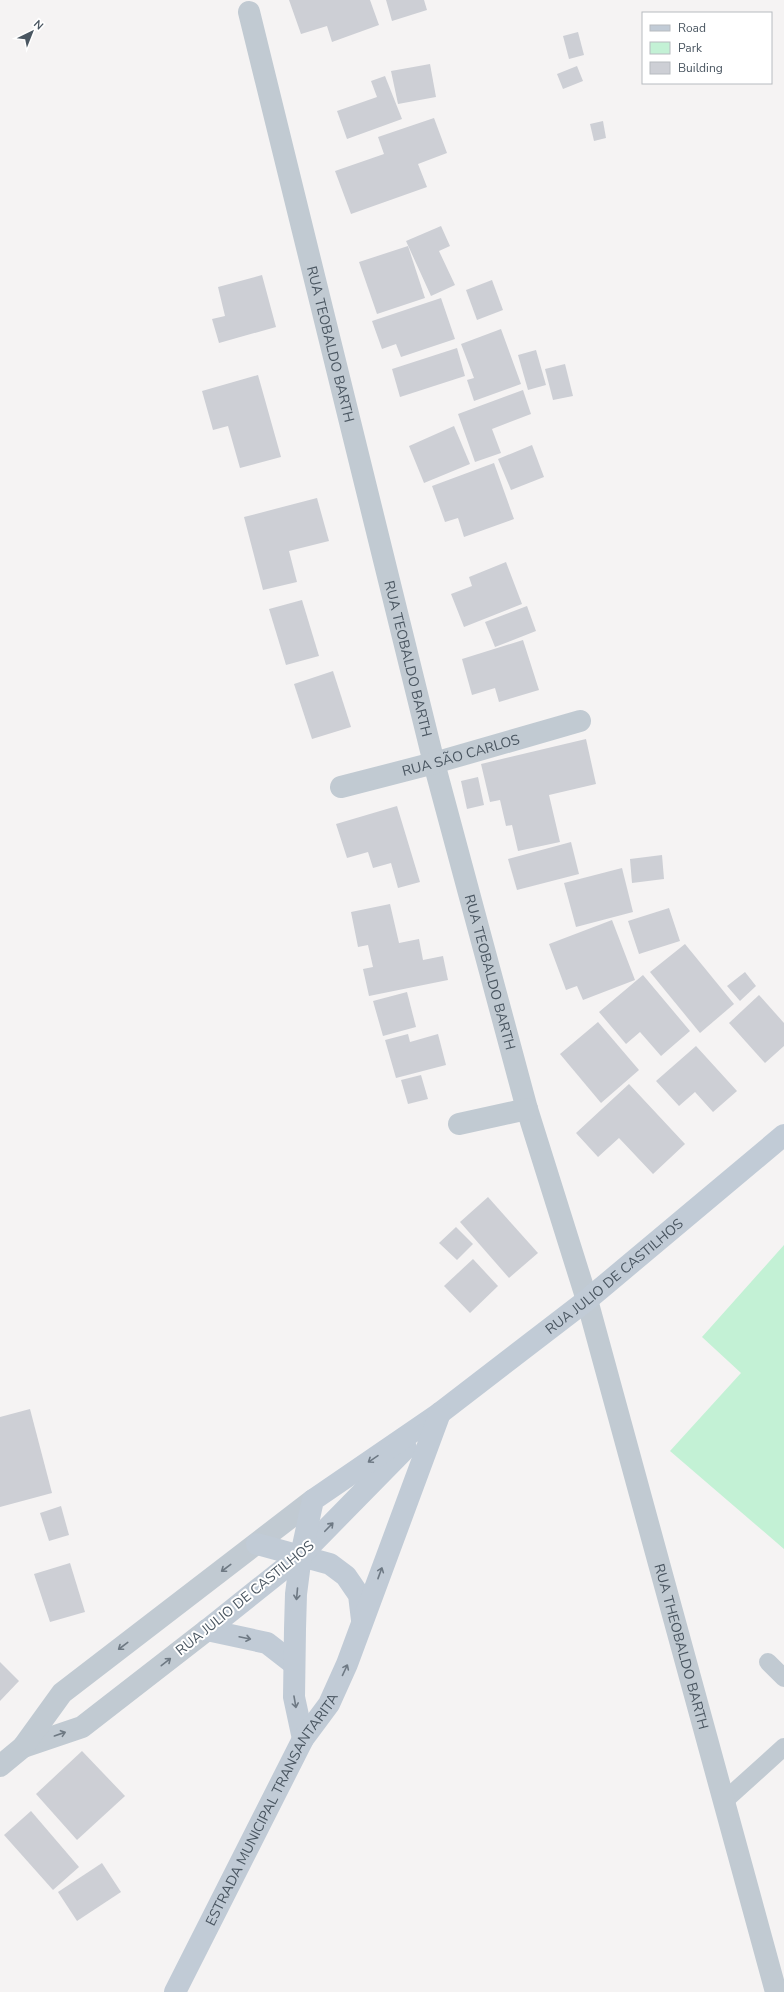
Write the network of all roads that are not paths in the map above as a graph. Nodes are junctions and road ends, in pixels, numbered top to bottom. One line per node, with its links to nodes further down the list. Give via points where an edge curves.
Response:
1 (251, 6): 3 (street, RUA TEOBALDO BARTH)
2 (580, 721): 3 (street, RUA SÃO CARLOS)
3 (434, 763): 4 (street, RUA SÃO CARLOS); 5 (street, RUA TEOBALDO BARTH)
4 (341, 787)
5 (527, 1109): 6 (street); 8 (street, RUA TEOBALDO BARTH)
6 (459, 1124)
7 (784, 1135): 8 (main road, RUA JULIO DE CASTILHOS)
8 (587, 1300): 9 (main road, RUA JULIO DE CASTILHOS); 22 (street, RUA THEOBALDO BARTH)
9 (440, 1413): 10 (main road, RUA JULIO DE CASTILHOS, one-way to 10); 12 (main road, RUA JULIO DE CASTILHOS, one-way to 9); 13 (main road, ESTRADA MUNICIPAL TRANSANTARITA, one-way to 9)
10 (313, 1500): 11 (street, RUA JULIO DE CASTILHOS); 12 (main road)
11 (257, 1544): 12 (main road); 19 (street, RUA JULIO DE CASTILHOS, one-way to 19, via 62,1693)
12 (302, 1555): 13 (main road, via 330,1564 346,1576 359,1595); 14 (main road, RUA JULIO DE CASTILHOS); 16 (main road, one-way to 16, via 296,1594)
13 (362, 1623): 18 (main road, ESTRADA MUNICIPAL TRANSANTARITA, one-way to 13, via 329,1704 348,1664)
14 (207, 1630): 16 (main road, one-way to 16, via 267,1643); 19 (street, RUA JULIO DE CASTILHOS, one-way to 14, via 82,1727)
15 (768, 1662): 17 (lane)
16 (294, 1664): 18 (main road, one-way to 18, via 294,1697)
17 (784, 1678)
18 (303, 1739): 23 (main road, ESTRADA MUNICIPAL TRANSANTARITA)
19 (23, 1747): 21 (street, RUA JULIO DE CASTILHOS)
20 (784, 1747): 22 (lane)
21 (0, 1766)
22 (723, 1802): 24 (street, RUA THEOBALDO BARTH)
23 (175, 1992)
24 (776, 1992)

